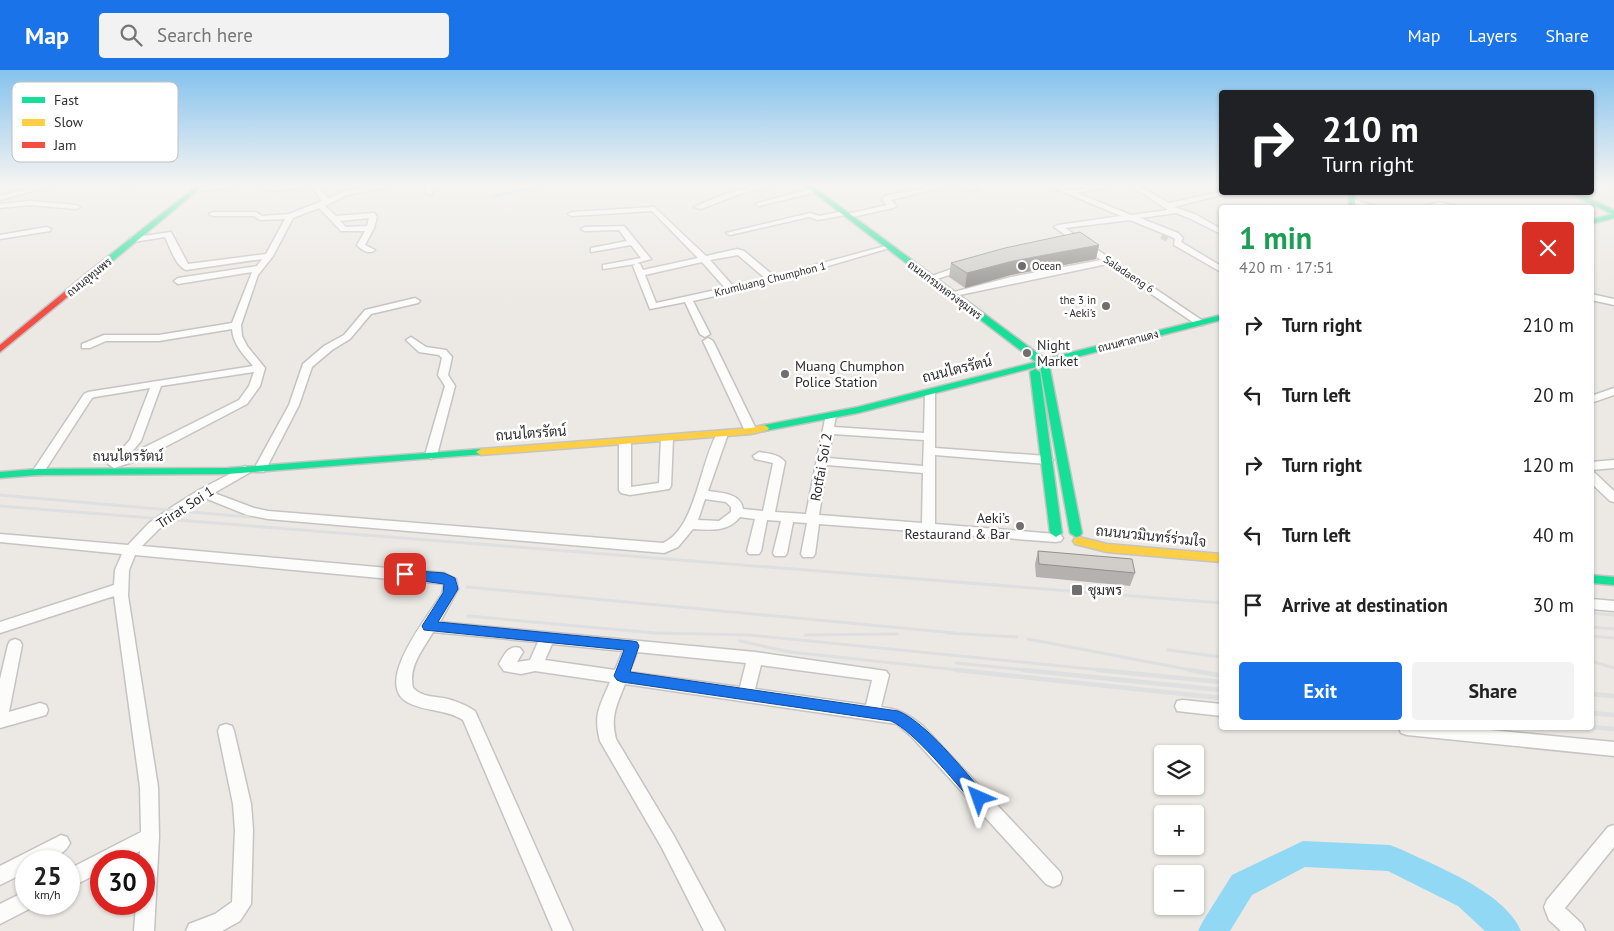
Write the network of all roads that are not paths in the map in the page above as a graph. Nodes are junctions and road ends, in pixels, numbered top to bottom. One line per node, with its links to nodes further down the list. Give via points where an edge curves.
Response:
1 (148, 225): 44 (street, ถนนอุทุมพร)
2 (151, 225): 15 (street, ถนนอุทุมพร)
3 (285, 225): 22 (street)
4 (341, 225): 10 (street, via 346,230)
5 (670, 225): 23 (street)
6 (767, 225): 13 (street)
7 (861, 225): 19 (street, ถนนกรมหลวงชุมพร)
8 (1079, 225): 16 (street, Saladaeng 6, via 1058,228)
9 (1146, 225): 29 (street, via 1179,238 1177,243)
10 (370, 228): 20 (street, via 362,245)
11 (47, 229): 14 (street)
12 (585, 229): 17 (street, via 621,228)
13 (730, 234)
14 (0, 238)
15 (134, 240): 22 (street, via 168,234 186,267); 46 (street, ถนนอุทุมพร)
16 (1080, 241): 18 (street); 25 (street, Saladaeng 6)
17 (632, 242): 21 (street); 24 (street, via 647,259)
18 (1062, 245)
19 (889, 247): 31 (street, ถนนกรมหลวงชุมพร); 32 (street, Krumluang Chumphon 1)
20 (371, 250)
21 (594, 250)
22 (269, 256): 28 (street)
23 (704, 259): 30 (street); 32 (street, via 741,253); 34 (street)
24 (634, 261): 27 (street); 30 (street)
25 (1109, 261): 35 (street); 41 (street, Saladaeng 6)
26 (974, 265): 31 (street)
27 (606, 267)
28 (259, 268): 33 (street); 42 (street)
29 (1219, 268)
30 (640, 272): 37 (street, Krumluang Chumphon 1, via 653,307)
31 (930, 278): 35 (street, ถนนกรมหลวงชุมพร)
32 (772, 279): 34 (street, Krumluang Chumphon 1)
33 (178, 281)
34 (731, 289): 37 (street, Krumluang Chumphon 1)
35 (953, 295): 47 (street, ถนนกรมหลวงชุมพร)
36 (1594, 297): 39 (street)
37 (688, 299): 58 (street)
38 (415, 301): 73 (street, via 368,312 347,337 307,366 294,405)
39 (1614, 302)
40 (1219, 317): 41 (street, ถนนศาลาแดง)
41 (1200, 322): 47 (street, ถนนศาลาแดง)
42 (236, 325): 45 (street, via 159,338 104,338); 48 (street, via 242,347)
43 (411, 340): 64 (street, via 423,350 442,352 447,357 443,375 450,386)
44 (0, 342)
45 (86, 346)
46 (0, 349)
47 (1038, 362): 51 (street, ถนนไตรรัตน์); 54 (street); 56 (street)
48 (260, 368): 49 (street); 72 (street, via 252,394 243,402)
49 (157, 383): 72 (street, via 135,441); 76 (street, via 88,396)
50 (1594, 388): 52 (street)
51 (930, 392): 55 (street, ถนนไตรรัตน์); 60 (street)
52 (1611, 393): 53 (street)
53 (1594, 399)
54 (1041, 415): 56 (street); 66 (street)
55 (830, 416): 57 (street, Rotfai Soi 2); 58 (street, ถนนไตรรัตน์)
56 (1055, 417): 68 (street)
57 (828, 430): 60 (street); 67 (street, Rotfai Soi 2)
58 (751, 431): 59 (street, ถนนไตรรัตน์)
59 (722, 434): 61 (street, ถนนไตรรัตน์); 81 (street)
60 (930, 437): 63 (street)
61 (667, 438): 62 (street, ถนนไตรรัตน์); 62 (street, via 665,486 630,491 625,490)
62 (625, 441): 64 (street, ถนนไตรรัตน์)
63 (929, 451): 66 (street); 75 (street)
64 (431, 455): 73 (street, ถนนไตรรัตน์)
65 (759, 456): 84 (street, via 779,462)
66 (1047, 460): 68 (street); 90 (street)
67 (822, 461): 75 (street); 86 (street, Rotfai Soi 2)
68 (1062, 461): 90 (street)
69 (1614, 464): 70 (street)
70 (1594, 466)
71 (0, 467): 77 (street)
72 (112, 469): 74 (street, ถนนไตรรัตน์); 76 (street, ถนนไตรรัตน์)
73 (260, 469): 74 (street, ถนนไตรรัตน์)
74 (245, 470): 80 (street, Trirat Soi 1)
75 (929, 470): 88 (street)
76 (38, 472): 77 (street, ถนนไตรรัตน์)
77 (22, 473): 78 (street, ถนนไตรรัตน์)
78 (0, 475)
79 (1594, 479): 82 (street)
80 (204, 493): 87 (street, via 250,512 268,515 664,548 673,544); 91 (street, Trirat Soi 1, via 154,526)
81 (701, 494): 83 (street, via 730,499 737,506); 87 (street)
82 (1614, 498)
83 (736, 513): 84 (street); 87 (street, via 728,524)
84 (765, 515): 85 (street); 92 (street)
85 (788, 516): 86 (street); 93 (street)
86 (813, 518): 88 (street); 94 (street, Rotfai Soi 2)
87 (690, 524)
88 (928, 528): 90 (street)
89 (0, 538): 91 (street)
90 (1067, 539): 95 (street, ถนนนวมินทร์ร่วมใจ, via 1107,548)
91 (130, 551): 98 (street, via 122,570); 101 (street, via 444,578 452,589)
92 (754, 551)
93 (780, 553)
94 (808, 554)
95 (1219, 558)
96 (1594, 579): 97 (street)
97 (1614, 581)
98 (122, 588): 102 (street); 121 (street, via 148,787)
99 (1594, 604): 100 (street)
100 (1614, 606)
101 (429, 626): 103 (street); 132 (street, via 407,662 404,672 406,691 420,702 457,707 469,716)
102 (0, 628)
103 (548, 638): 105 (street); 108 (street)
104 (16, 645): 115 (street)
105 (632, 646): 107 (street); 109 (street)
106 (515, 652): 108 (street, via 507,664 509,667)
107 (756, 658): 110 (street); 114 (street, via 881,675)
108 (535, 665): 109 (street)
109 (622, 676): 110 (street); 133 (street, via 605,715 608,740)
110 (746, 694): 114 (street)
111 (1183, 706): 113 (street)
112 (40, 710): 116 (street)
113 (1219, 710)
114 (872, 712): 127 (street, via 903,719 917,731)
115 (0, 716)
116 (0, 720)
117 (1428, 730): 119 (street)
118 (226, 731): 131 (street, via 242,804 241,904 227,919)
119 (1614, 748)
120 (1614, 833): 134 (street, via 1554,906 1556,913)
121 (150, 837): 124 (street); 130 (street)
122 (61, 844): 123 (street)
123 (50, 850)
124 (125, 850)
125 (15, 868): 126 (street)
126 (0, 876)
127 (1053, 878)
128 (15, 906): 129 (street)
129 (0, 914)
130 (144, 931)
131 (196, 931)
132 (563, 931)
133 (715, 931)
134 (1575, 931)

